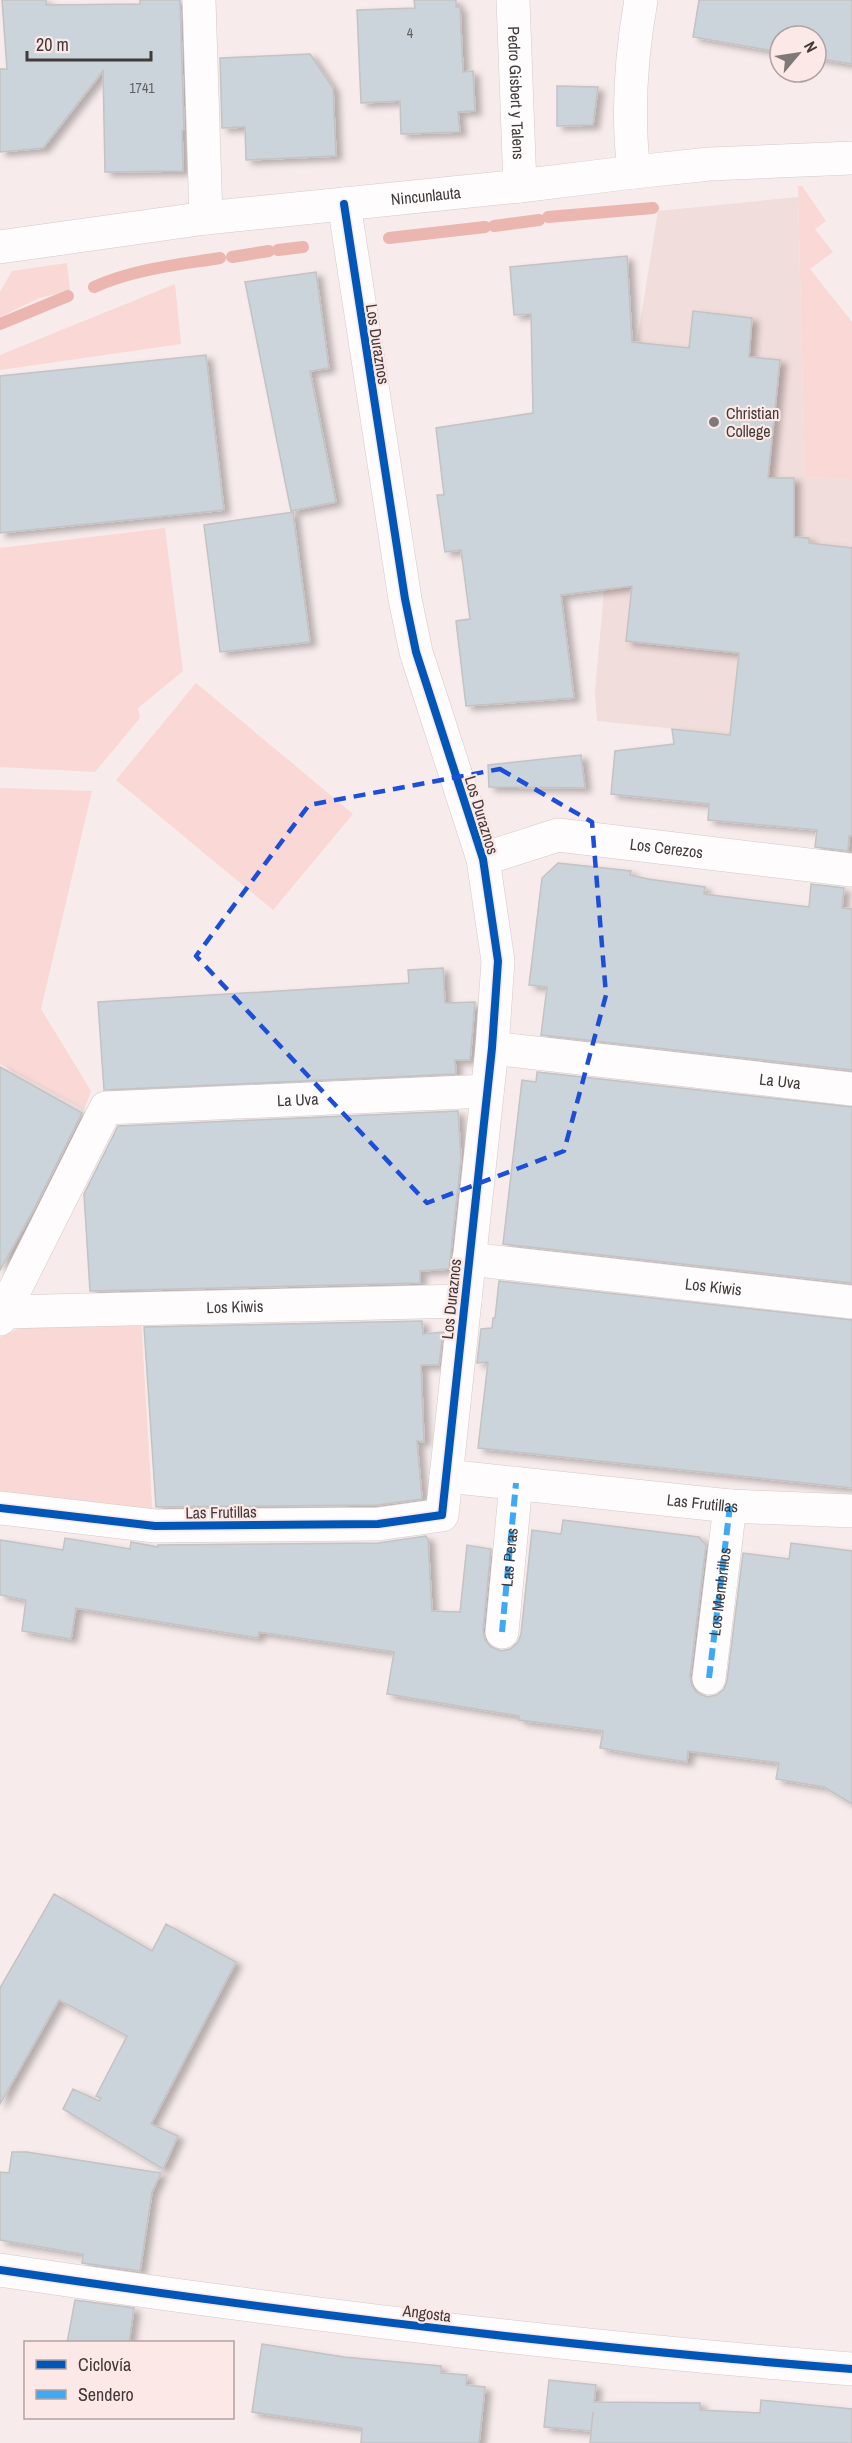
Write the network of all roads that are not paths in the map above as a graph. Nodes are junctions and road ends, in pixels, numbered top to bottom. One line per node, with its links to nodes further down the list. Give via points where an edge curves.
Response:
1 (199, 0): 8 (street)
2 (513, 0): 6 (street, Pedro Gisbert y Talens)
3 (641, 0): 5 (street, via 633,43)
4 (852, 158): 5 (street, Nincunlauta, via 710,164)
5 (633, 172): 6 (street, Nincunlauta)
6 (520, 186): 7 (street, Nincunlauta)
7 (344, 204): 8 (street, Nincunlauta); 10 (street, Los Duraznos, via 416,652)
8 (206, 218): 9 (street, Nincunlauta)
9 (0, 247)
10 (483, 859): 11 (street, Los Cerezos, via 558,834); 12 (street, Los Duraznos, via 498,961)
11 (852, 870)
12 (492, 1048): 13 (street, La Uva); 14 (street, Los Duraznos)
13 (852, 1089)
14 (488, 1090): 15 (street, Los Duraznos); 18 (street, La Uva, via 106,1108)
15 (469, 1259): 16 (street, Los Duraznos); 17 (street, Los Kiwis)
16 (465, 1301): 18 (street, Los Kiwis); 19 (street, Los Duraznos)
17 (852, 1302)
18 (2, 1316)
19 (447, 1476): 20 (street, Las Frutillas); 24 (street, Los Duraznos)
20 (516, 1483): 21 (street, Las Frutillas); 25 (street, Las Peras)
21 (730, 1506): 23 (street, Las Frutillas); 26 (street, Los Membrillos)
22 (0, 1508): 24 (street, Las Frutillas, via 155,1526 378,1524)
23 (852, 1511)
24 (442, 1515)
25 (502, 1632)
26 (709, 1678)
27 (0, 2270): 28 (street, Angosta, via 326,2316 706,2358)
28 (852, 2369)

